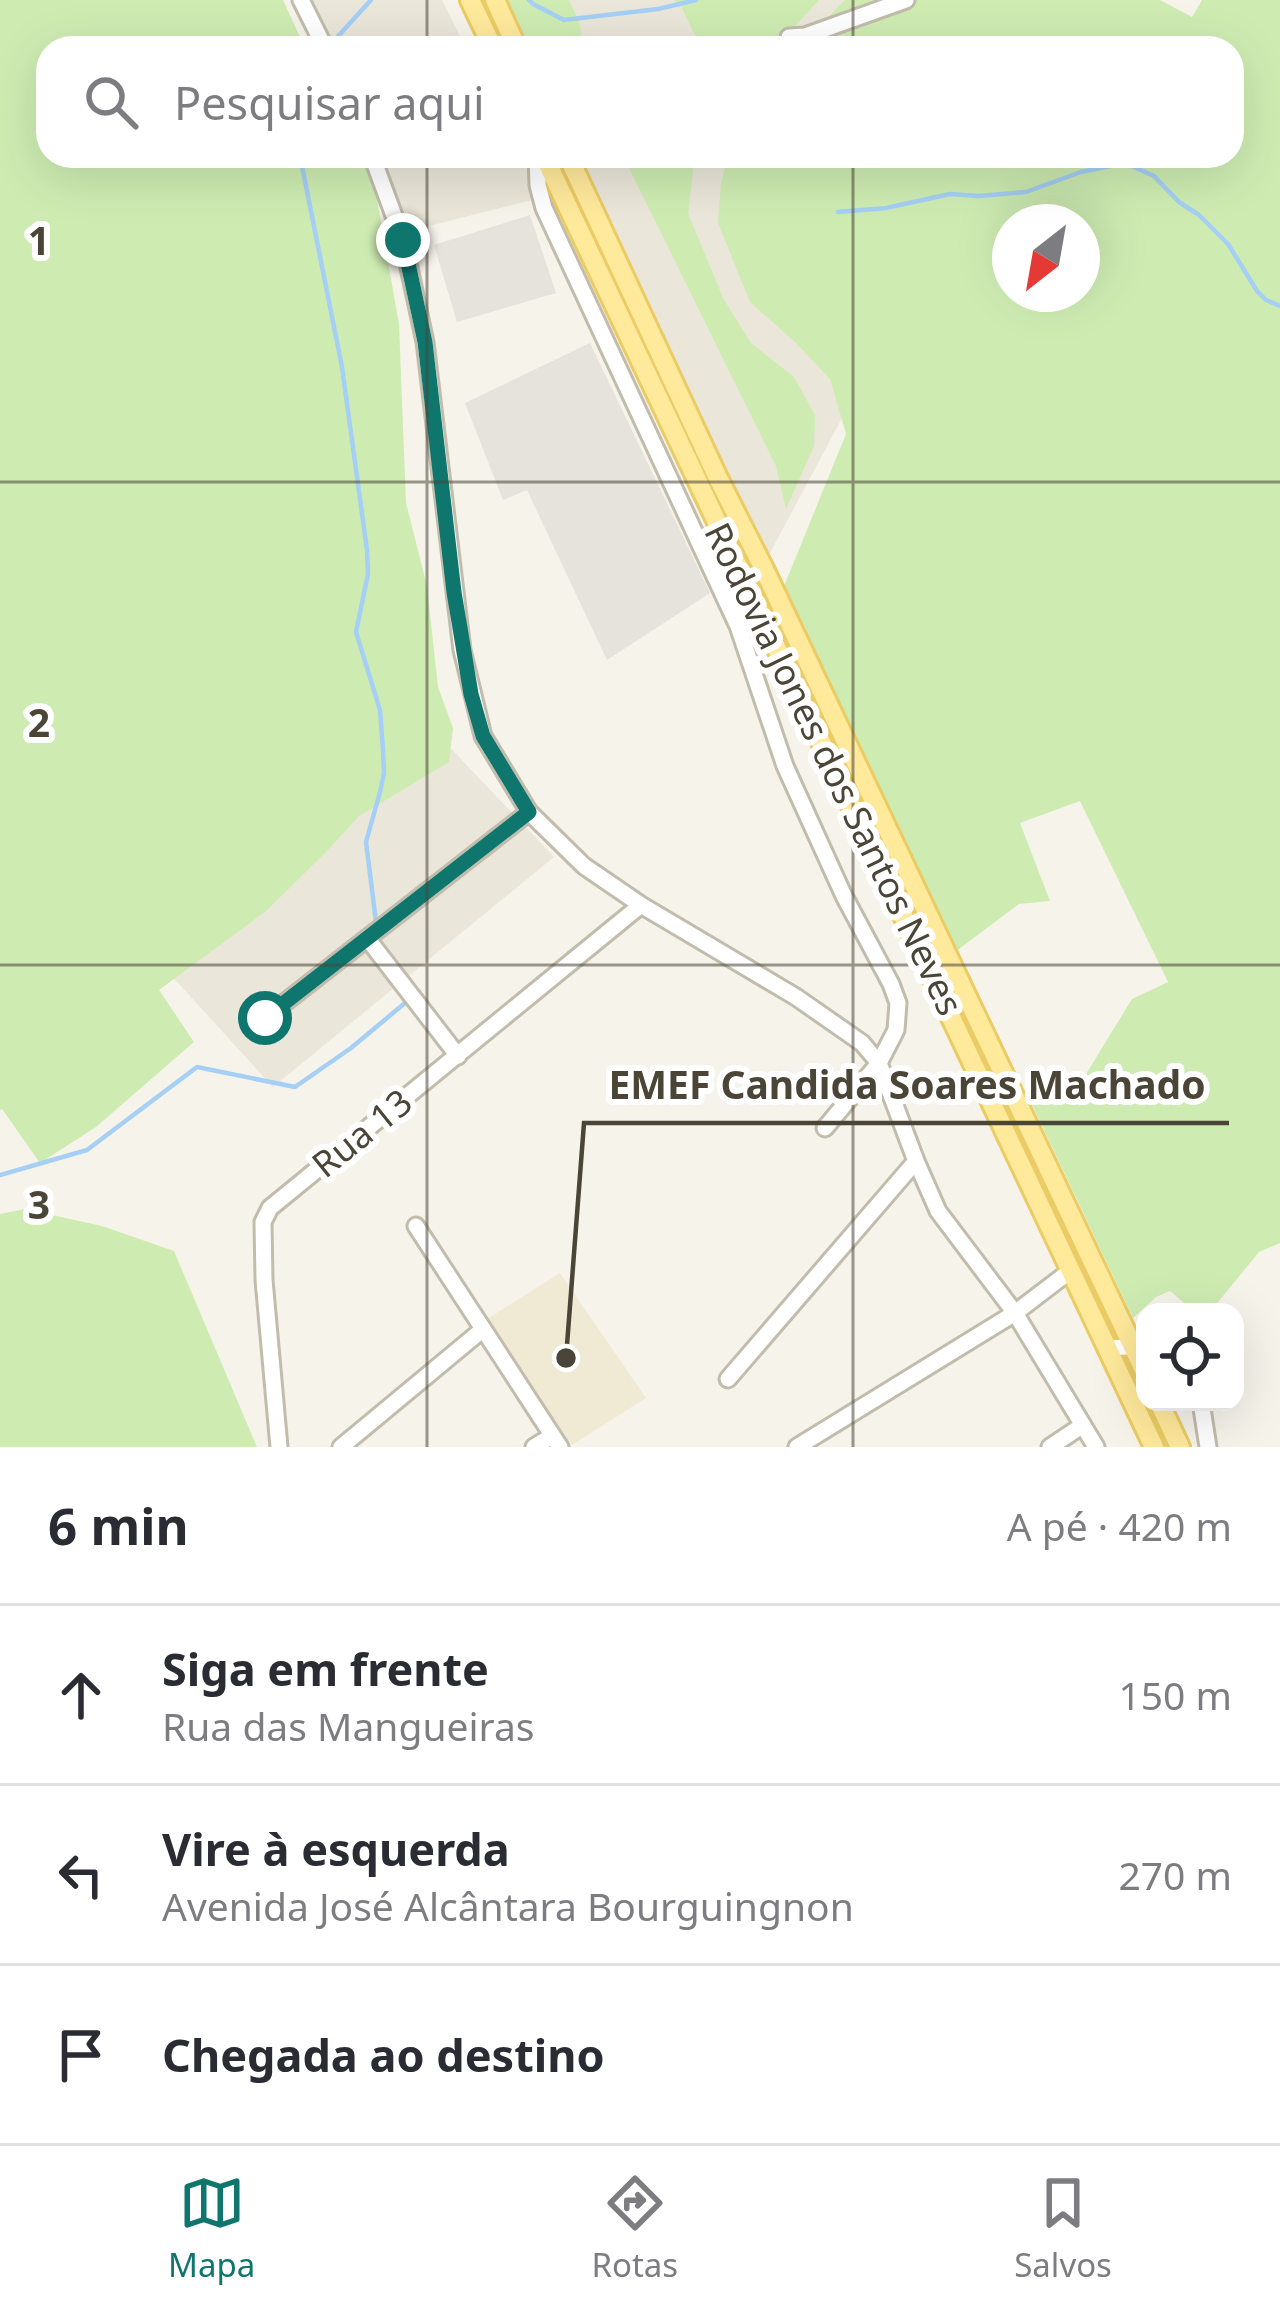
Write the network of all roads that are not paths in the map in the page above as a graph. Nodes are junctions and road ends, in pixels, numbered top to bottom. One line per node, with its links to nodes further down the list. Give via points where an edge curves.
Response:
1 (301, 0): 5 (street)
2 (470, 0): 6 (main road)
3 (494, 0): 7 (main road)
4 (906, 0): 8 (street)
5 (319, 36)
6 (487, 36)
7 (511, 36)
8 (805, 36)
9 (376, 168): 15 (street, via 403,240 425,342 471,694 483,736)
10 (539, 168): 14 (street, via 544,208)
11 (546, 168): 13 (main road, Rodovia Jones dos Santos Neves)
12 (574, 168): 27 (main road, Rodovia Jones dos Santos Neves)
13 (744, 582): 14 (street); 24 (main road, Rodovia Jones dos Santos Neves)
14 (738, 626): 20 (street, via 785,766 898,1003 896,1030)
15 (529, 812): 16 (street, via 584,866); 17 (street)
16 (641, 905): 19 (street, Rua 13); 20 (street, via 855,1036)
17 (367, 938): 18 (street); 19 (street)
18 (265, 1018)
19 (458, 1055): 35 (street, Rua 13, via 265,1215)
20 (878, 1063): 21 (street); 22 (street)
21 (824, 1128)
22 (916, 1161): 25 (street, via 938,1211); 30 (street)
23 (416, 1226): 26 (street)
24 (1070, 1271): 25 (street); 29 (main road, Rodovia Jones dos Santos Neves)
25 (1015, 1313): 33 (street); 38 (street)
26 (482, 1330): 34 (street); 36 (street)
27 (1136, 1340)
28 (1136, 1346): 29 (street)
29 (1108, 1348): 41 (main road, Rodovia Jones dos Santos Neves)
30 (728, 1378)
31 (1163, 1411): 42 (main road)
32 (1202, 1411): 43 (street)
33 (1083, 1425): 39 (street); 40 (street)
34 (556, 1441): 37 (street)
35 (279, 1447)
36 (341, 1447)
37 (534, 1447)
38 (797, 1447)
39 (1050, 1447)
40 (1096, 1447)
41 (1154, 1447)
42 (1180, 1447)
43 (1208, 1447)

